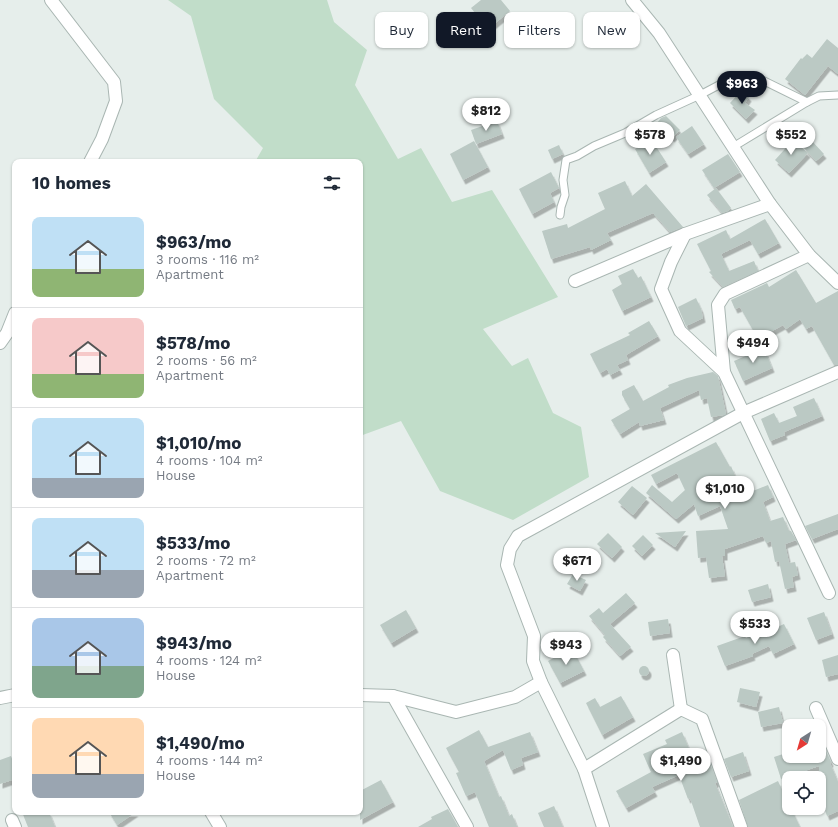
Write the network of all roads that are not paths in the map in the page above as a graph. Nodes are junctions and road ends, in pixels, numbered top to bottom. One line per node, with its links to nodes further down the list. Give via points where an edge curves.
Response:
1 (51, 0): 7 (street, via 114,82 116,101)
2 (632, 0): 3 (street, via 659,33)
3 (700, 95): 5 (lane, via 734,77 756,76); 6 (street); 9 (lane, via 566,160 563,180 565,195)
4 (838, 96): 5 (lane, via 819,96)
5 (806, 102): 6 (lane)
6 (733, 147): 8 (street)
7 (92, 159)
8 (770, 204): 10 (street); 11 (street)
9 (560, 215)
10 (685, 234): 12 (street); 16 (street, via 661,289 680,331)
11 (809, 255): 13 (street); 16 (street, via 725,294 718,304)
12 (575, 281)
13 (838, 283)
14 (12, 320): 15 (street)
15 (0, 343)
16 (724, 372): 18 (street)
17 (838, 372): 18 (street)
18 (743, 413): 19 (street); 21 (street, via 518,536 510,549 508,565 534,636 533,661)
19 (829, 594)
20 (673, 656): 27 (street)
21 (541, 682): 24 (street, via 515,697 456,712); 29 (street)
22 (363, 695): 24 (street)
23 (12, 696): 25 (street)
24 (393, 696): 32 (street)
25 (0, 698)
26 (816, 708): 28 (street)
27 (681, 709): 29 (street); 34 (street, via 702,719)
28 (838, 759)
29 (584, 769): 33 (street)
30 (213, 815): 31 (street)
31 (220, 827)
32 (467, 827)
33 (603, 827)
34 (741, 827)

